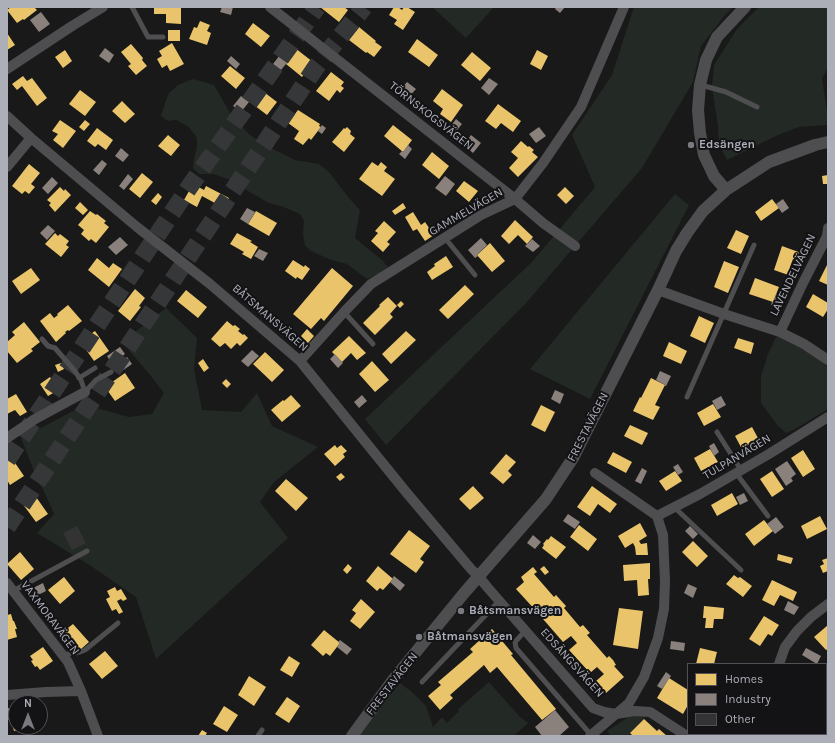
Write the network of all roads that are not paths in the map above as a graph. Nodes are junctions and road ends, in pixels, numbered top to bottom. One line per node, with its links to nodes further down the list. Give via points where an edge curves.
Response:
1 (103, 7): 7 (street)
2 (132, 7): 6 (lane, via 148,37)
3 (270, 7): 15 (street, TÖRNSKOGSVÄGEN)
4 (624, 7): 15 (street, GAMMELVÄGEN, via 581,107 543,164)
5 (745, 7): 8 (street, via 717,37 706,60)
6 (163, 37)
7 (7, 70)
8 (700, 85): 9 (lane, via 726,92); 14 (street, via 698,110 704,155 714,176)
9 (757, 107)
10 (7, 116): 11 (street, BÅTSMANSVÄGEN)
11 (31, 138): 13 (street); 28 (street, BÅTSMANSVÄGEN)
12 (828, 142): 14 (street, FRESTAVÄGEN, via 769,162)
13 (7, 167)
14 (726, 190): 21 (street, FRESTAVÄGEN, via 703,211 687,232)
15 (515, 199): 17 (street, GAMMELVÄGEN, via 481,215); 19 (street, TÖRNSKOGSVÄGEN)
16 (828, 228): 24 (street, LAVENDELVÄGEN)
17 (445, 238): 20 (lane); 22 (street, GAMMELVÄGEN, via 372,284)
18 (754, 245): 23 (lane)
19 (575, 246)
20 (475, 275)
21 (658, 290): 23 (street, LAVENDELVÄGEN); 44 (street, FRESTAVÄGEN, via 573,458 546,499)
22 (344, 312): 26 (lane); 28 (street, GAMMELVÄGEN)
23 (724, 314): 24 (street, LAVENDELVÄGEN); 33 (lane)
24 (780, 332): 27 (street, LAVENDELVÄGEN)
25 (42, 339): 31 (lane, via 48,346 55,348)
26 (373, 344)
27 (828, 360)
28 (300, 361): 44 (street, BÅTSMANSVÄGEN)
29 (95, 368): 31 (lane)
30 (111, 372): 32 (lane, via 96,380)
31 (79, 378): 32 (lane)
32 (85, 392): 36 (street, via 35,419)
33 (687, 397)
34 (828, 417): 37 (street, TULPANVÄGEN)
35 (717, 432): 37 (lane)
36 (7, 438)
37 (738, 472): 39 (street, TULPANVÄGEN); 41 (lane)
38 (595, 473): 40 (street)
39 (674, 507): 40 (street, TULPANVÄGEN); 43 (lane)
40 (657, 516): 55 (street, via 663,535 665,581 664,609 658,638 644,677 629,703)
41 (768, 516)
42 (87, 551): 45 (lane)
43 (741, 570)
44 (479, 577): 46 (street, EDSÄNGSVÄGEN); 60 (street, FRESTAVÄGEN, via 393,680)
45 (10, 587): 50 (street, VAXMORAVÄGEN)
46 (499, 601): 49 (street, EDSÄNGSVÄGEN); 52 (lane)
47 (828, 604): 51 (street, via 797,631 785,647)
48 (118, 624): 50 (lane, via 85,650)
49 (526, 631): 55 (street, EDSÄNGSVÄGEN, via 593,708); 57 (lane, via 515,642 516,648)
50 (62, 655): 53 (street, VAXMORAVÄGEN, via 68,662)
51 (778, 663)
52 (422, 682)
53 (81, 691): 54 (street); 58 (street, VAXMORAVÄGEN)
54 (7, 695)
55 (616, 714): 57 (street); 61 (street, EDSÄNGSVÄGEN, via 650,712)
56 (262, 730): 59 (lane)
57 (591, 735)
58 (98, 736)
59 (258, 736)
60 (352, 736)
61 (687, 736)

